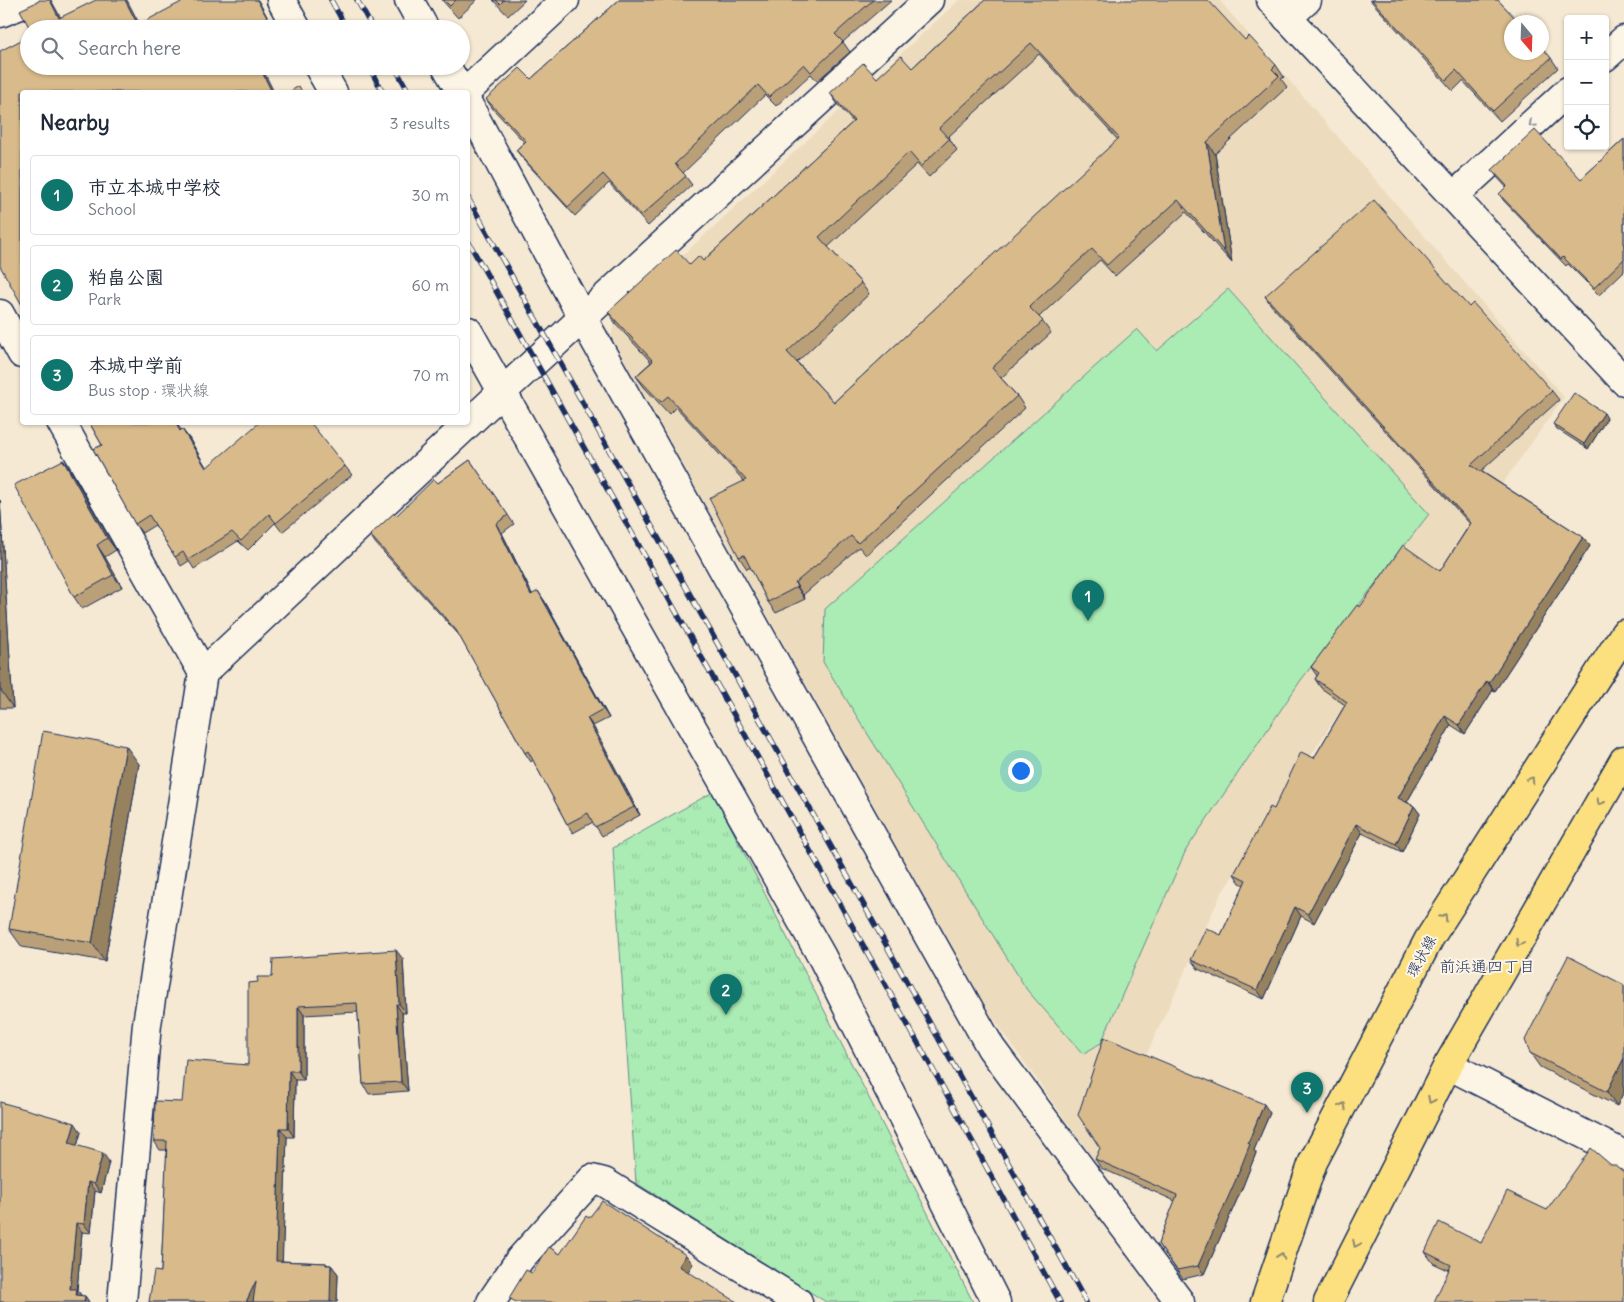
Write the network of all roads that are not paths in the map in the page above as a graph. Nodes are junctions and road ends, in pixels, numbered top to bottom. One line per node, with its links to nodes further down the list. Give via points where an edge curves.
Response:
1 (33, 0): 8 (street)
2 (281, 0): 9 (street)
3 (408, 0): 10 (street)
4 (565, 0): 17 (street)
5 (929, 0): 22 (street)
6 (1307, 0): 7 (street)
7 (1279, 9): 20 (street)
8 (0, 13)
9 (292, 20)
10 (420, 20)
11 (1624, 40): 12 (street)
12 (1609, 53)
13 (323, 75): 15 (street)
14 (452, 75): 16 (street)
15 (332, 90)
16 (461, 90)
17 (468, 90)
18 (1564, 95): 20 (street, one-way to 20)
19 (470, 108): 22 (street)
20 (1454, 196): 25 (street)
21 (0, 314): 24 (street)
22 (583, 319): 26 (street); 39 (street, via 991,1048)
23 (470, 335): 26 (street)
24 (20, 350)
25 (1624, 381)
26 (502, 392): 27 (street); 38 (street, via 822,957)
27 (470, 422)
28 (63, 425): 31 (street)
29 (467, 425): 31 (street)
30 (1624, 634): 40 (main road, 環状線, one-way to 30, via 1314,1162 1430,939)
31 (203, 673): 35 (street, via 147,1024)
32 (1624, 760): 33 (main road, one-way to 33)
33 (1448, 1065): 34 (street); 41 (main road, one-way to 41)
34 (1621, 1150)
35 (122, 1302)
36 (491, 1302): 37 (street, via 520,1259 592,1180 604,1182)
37 (798, 1302)
38 (996, 1302)
39 (1180, 1302)
40 (1265, 1302)
41 (1328, 1302)

